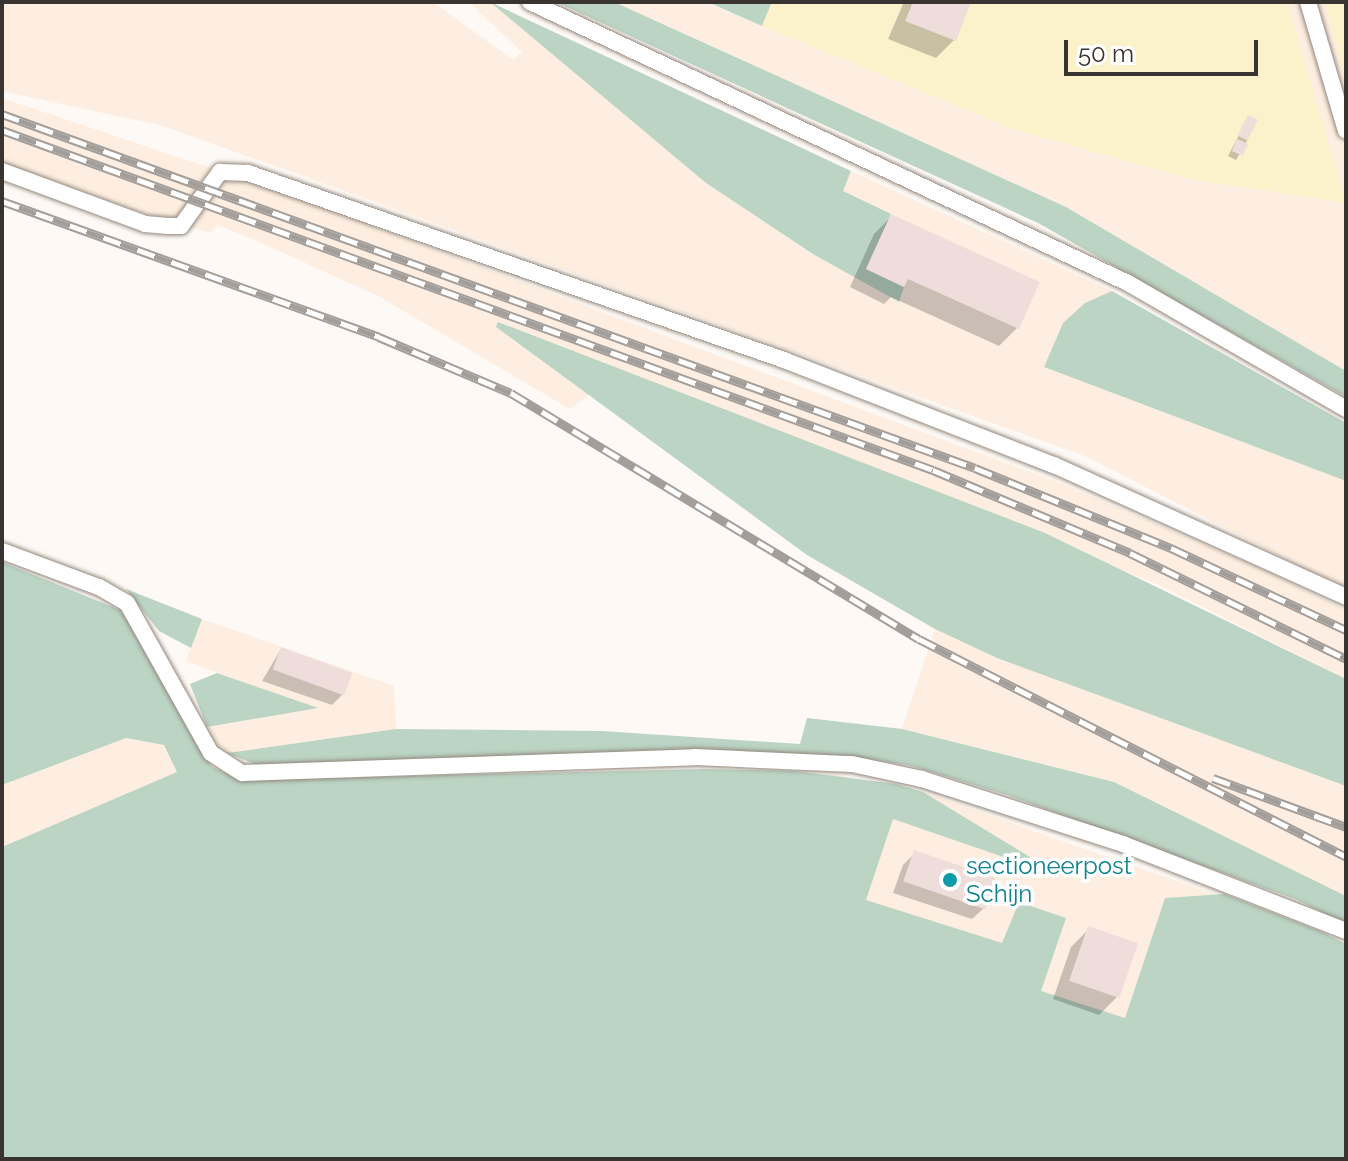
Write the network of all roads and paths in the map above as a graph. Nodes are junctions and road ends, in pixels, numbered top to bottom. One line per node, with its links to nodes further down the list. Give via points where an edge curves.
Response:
1 (530, 2): 5 (lane, via 1128,283)
2 (1308, 2): 3 (lane)
3 (1346, 131)
4 (2, 171): 7 (lane, via 145,224 168,226 181,226 220,172 248,173 797,365 1054,465)
5 (1346, 409)
6 (2, 551): 8 (lane, via 99,587 127,603 211,753 242,773 695,757 852,764 922,779 1094,834)
7 (1346, 597)
8 (1346, 931)

